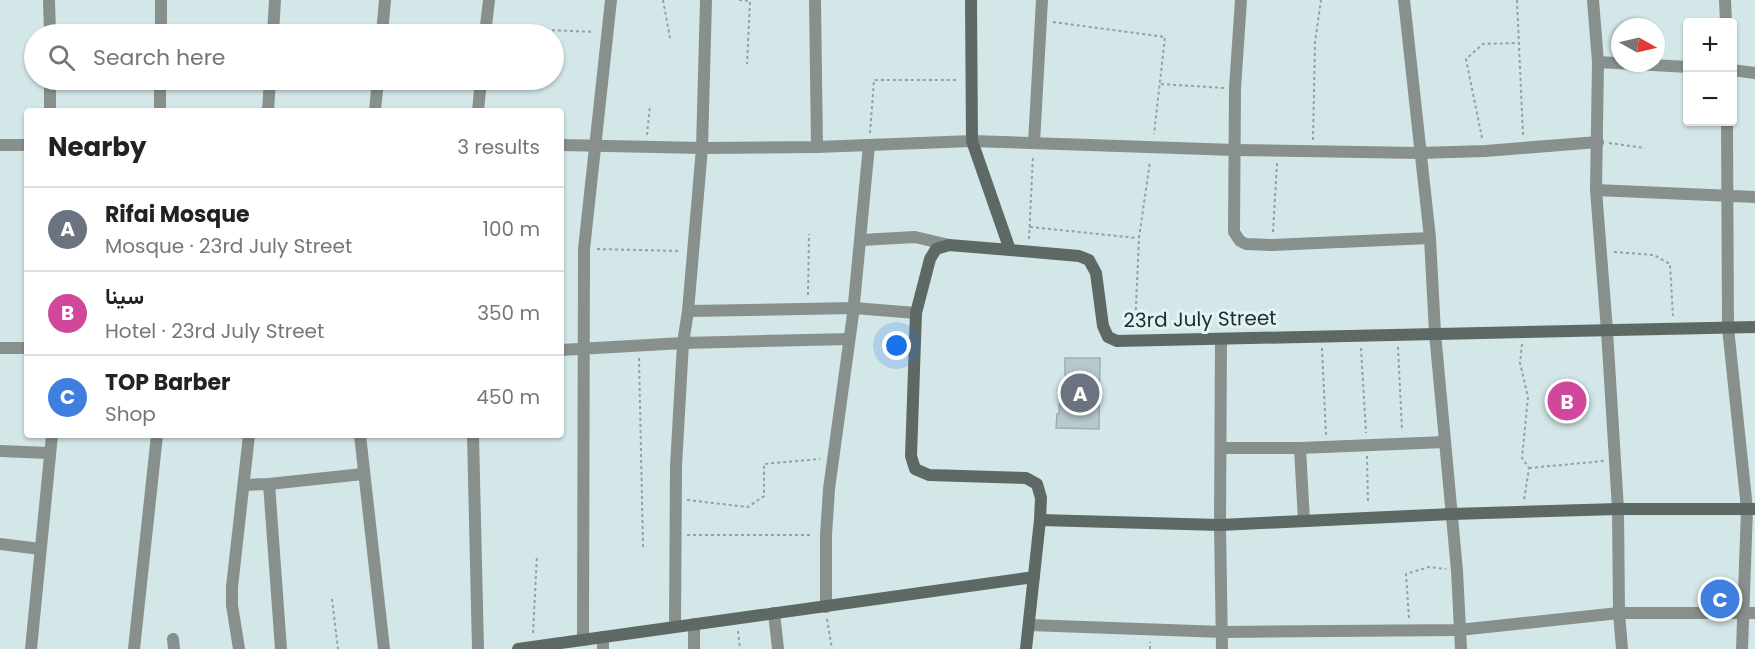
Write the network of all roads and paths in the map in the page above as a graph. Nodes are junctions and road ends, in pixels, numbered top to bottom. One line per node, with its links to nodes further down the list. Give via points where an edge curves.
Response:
1 (50, 0): 21 (street)
2 (161, 0): 22 (street)
3 (276, 0): 23 (street)
4 (385, 0): 24 (street)
5 (489, 0): 25 (street)
6 (611, 0): 27 (street)
7 (663, 0): 28 (path)
8 (706, 0): 61 (street)
9 (739, 0): 31 (path, via 750,1)
10 (815, 0): 59 (street)
11 (971, 0): 35 (street)
12 (1042, 0): 20 (street)
13 (1241, 0): 37 (street)
14 (1321, 0): 67 (path, via 1315,42)
15 (1404, 0): 68 (street)
16 (1517, 0): 29 (path)
17 (1593, 0): 30 (street)
18 (1725, 0): 19 (street)
19 (1726, 18)
20 (1041, 20): 36 (path, via 1165,37); 52 (street)
21 (50, 24)
22 (161, 24)
23 (274, 24)
24 (383, 24)
25 (486, 24)
26 (564, 32): 27 (path)
27 (609, 32): 57 (street)
28 (670, 38)
29 (1518, 44): 60 (path); 66 (path, via 1483,44 1466,59)
30 (1598, 62): 32 (street); 51 (street)
31 (747, 64)
32 (1683, 67)
33 (1737, 71): 34 (street)
34 (1755, 73)
35 (970, 80): 50 (street); 56 (path, via 874,80)
36 (1161, 84): 37 (path); 62 (path)
37 (1235, 88): 64 (street)
38 (50, 90): 44 (street)
39 (160, 90): 45 (street)
40 (269, 90): 46 (street)
41 (377, 90): 47 (street)
42 (480, 90): 48 (street)
43 (651, 105): 58 (path)
44 (50, 108)
45 (160, 108)
46 (268, 108)
47 (375, 108)
48 (478, 108)
49 (1727, 126): 70 (street)
50 (972, 141): 52 (street); 56 (street); 80 (street)
51 (1598, 142): 60 (street); 63 (path); 69 (street)
52 (1034, 143): 62 (street); 72 (path)
53 (0, 145): 54 (street)
54 (24, 145)
55 (564, 145): 57 (street)
56 (869, 145): 59 (street); 76 (street)
57 (595, 146): 58 (street); 79 (street)
58 (645, 147): 61 (street)
59 (817, 147): 61 (street)
60 (1523, 147): 66 (street)
61 (702, 148): 83 (street)
62 (1152, 148): 64 (street); 74 (path)
63 (1645, 148)
64 (1235, 150): 65 (street); 77 (street, via 1234,231 1246,244)
65 (1277, 151): 67 (street); 77 (path)
66 (1485, 151): 68 (street)
67 (1313, 152): 68 (street)
68 (1420, 153): 75 (street)
69 (1596, 190): 70 (street); 82 (street)
70 (1728, 196): 71 (street); 90 (street)
71 (1755, 196)
72 (1030, 227): 74 (path); 81 (path)
73 (809, 234): 84 (path)
74 (1138, 238): 99 (path)
75 (1430, 238): 77 (street); 92 (street)
76 (861, 240): 78 (street, via 915,237); 85 (street)
77 (1272, 245)
78 (949, 246): 80 (street, 23rd July Street); 87 (street, via 936,249 930,259)
79 (584, 249): 83 (path); 104 (street)
80 (1010, 250): 81 (street, 23rd July Street)
81 (1028, 251): 99 (street, 23rd July Street, via 1089,260 1096,273 1108,337)
82 (1600, 251): 89 (path, via 1654,255 1671,264); 91 (street)
83 (693, 252): 86 (street)
84 (807, 308): 85 (street); 86 (street)
85 (854, 308): 87 (street); 97 (street)
86 (688, 311): 100 (street)
87 (916, 313): 131 (street, via 910,456 915,469 928,475 1026,478 1037,484)
88 (1755, 327): 90 (street, 23rd July Street)
89 (1673, 328): 90 (street, 23rd July Street); 91 (street, 23rd July Street)
90 (1728, 328): 127 (street)
91 (1607, 331): 93 (street, 23rd July Street); 120 (street)
92 (1435, 333): 93 (street, 23rd July Street); 94 (street, 23rd July Street); 111 (street)
93 (1522, 333): 121 (path, via 1520,363 1528,397 1522,458)
94 (1397, 335): 96 (street, 23rd July Street); 112 (path)
95 (1321, 337): 96 (street, 23rd July Street); 98 (street, 23rd July Street); 114 (path)
96 (1360, 337): 113 (path)
97 (849, 339): 100 (street); 119 (street)
98 (1221, 339): 99 (street, 23rd July Street); 115 (street)
99 (1135, 342)
100 (683, 343): 101 (street); 125 (street)
101 (639, 346): 104 (street); 137 (path)
102 (0, 348): 103 (street)
103 (24, 348)
104 (584, 349): 105 (street); 154 (street)
105 (564, 350)
106 (52, 438): 118 (street)
107 (158, 438): 158 (street)
108 (249, 438): 124 (street)
109 (360, 438): 122 (street)
110 (473, 438): 163 (street)
111 (1445, 442): 112 (street); 129 (street)
112 (1402, 443): 113 (street)
113 (1366, 445): 114 (street); 130 (path)
114 (1326, 447): 116 (street)
115 (1221, 448): 116 (street); 133 (street)
116 (1300, 448): 132 (street)
117 (0, 451): 118 (street)
118 (50, 453): 138 (street)
119 (832, 458): 125 (path, via 764,464 764,496 748,507); 135 (street)
120 (1615, 461): 121 (path); 126 (street)
121 (1529, 468): 128 (path)
122 (363, 474): 123 (street); 162 (street)
123 (269, 484): 124 (street); 160 (street)
124 (244, 485): 159 (street, via 232,587)
125 (676, 499): 134 (street)
126 (1618, 509): 127 (street); 128 (street); 145 (street)
127 (1751, 509): 146 (street)
128 (1522, 512): 129 (street)
129 (1452, 514): 130 (street); 140 (street)
130 (1369, 517): 132 (street)
131 (1040, 520): 133 (street); 141 (street)
132 (1304, 520): 133 (street)
133 (1220, 525): 153 (street)
134 (675, 535): 135 (path); 150 (street)
135 (826, 535): 143 (street)
136 (0, 544): 138 (street)
137 (643, 547)
138 (40, 549): 157 (street)
139 (537, 555): 156 (path)
140 (1457, 571): 151 (path, via 1429,567 1406,574); 152 (street)
141 (1034, 577): 143 (street); 149 (street)
142 (332, 599): 161 (path)
143 (826, 607): 144 (street); 168 (path)
144 (774, 613): 147 (street); 167 (street)
145 (1618, 613): 146 (street); 152 (street); 172 (street)
146 (1750, 613): 173 (street)
147 (737, 618): 148 (street); 166 (path)
148 (694, 624): 150 (street); 165 (street)
149 (1029, 625): 153 (street); 169 (street)
150 (675, 627): 155 (street)
151 (1410, 630): 152 (street); 153 (street)
152 (1460, 630): 171 (street)
153 (1222, 632): 170 (street)
154 (582, 640): 155 (street); 156 (street)
155 (603, 643)
156 (533, 647): 164 (street)
157 (31, 649)
158 (134, 649)
159 (239, 649)
160 (281, 649)
161 (338, 649)
162 (384, 649)
163 (478, 649)
164 (518, 649)
165 (694, 649)
166 (740, 649)
167 (778, 649)
168 (831, 649)
169 (1026, 649)
170 (1222, 649)
171 (1461, 649)
172 (1622, 649)
173 (1742, 649)

